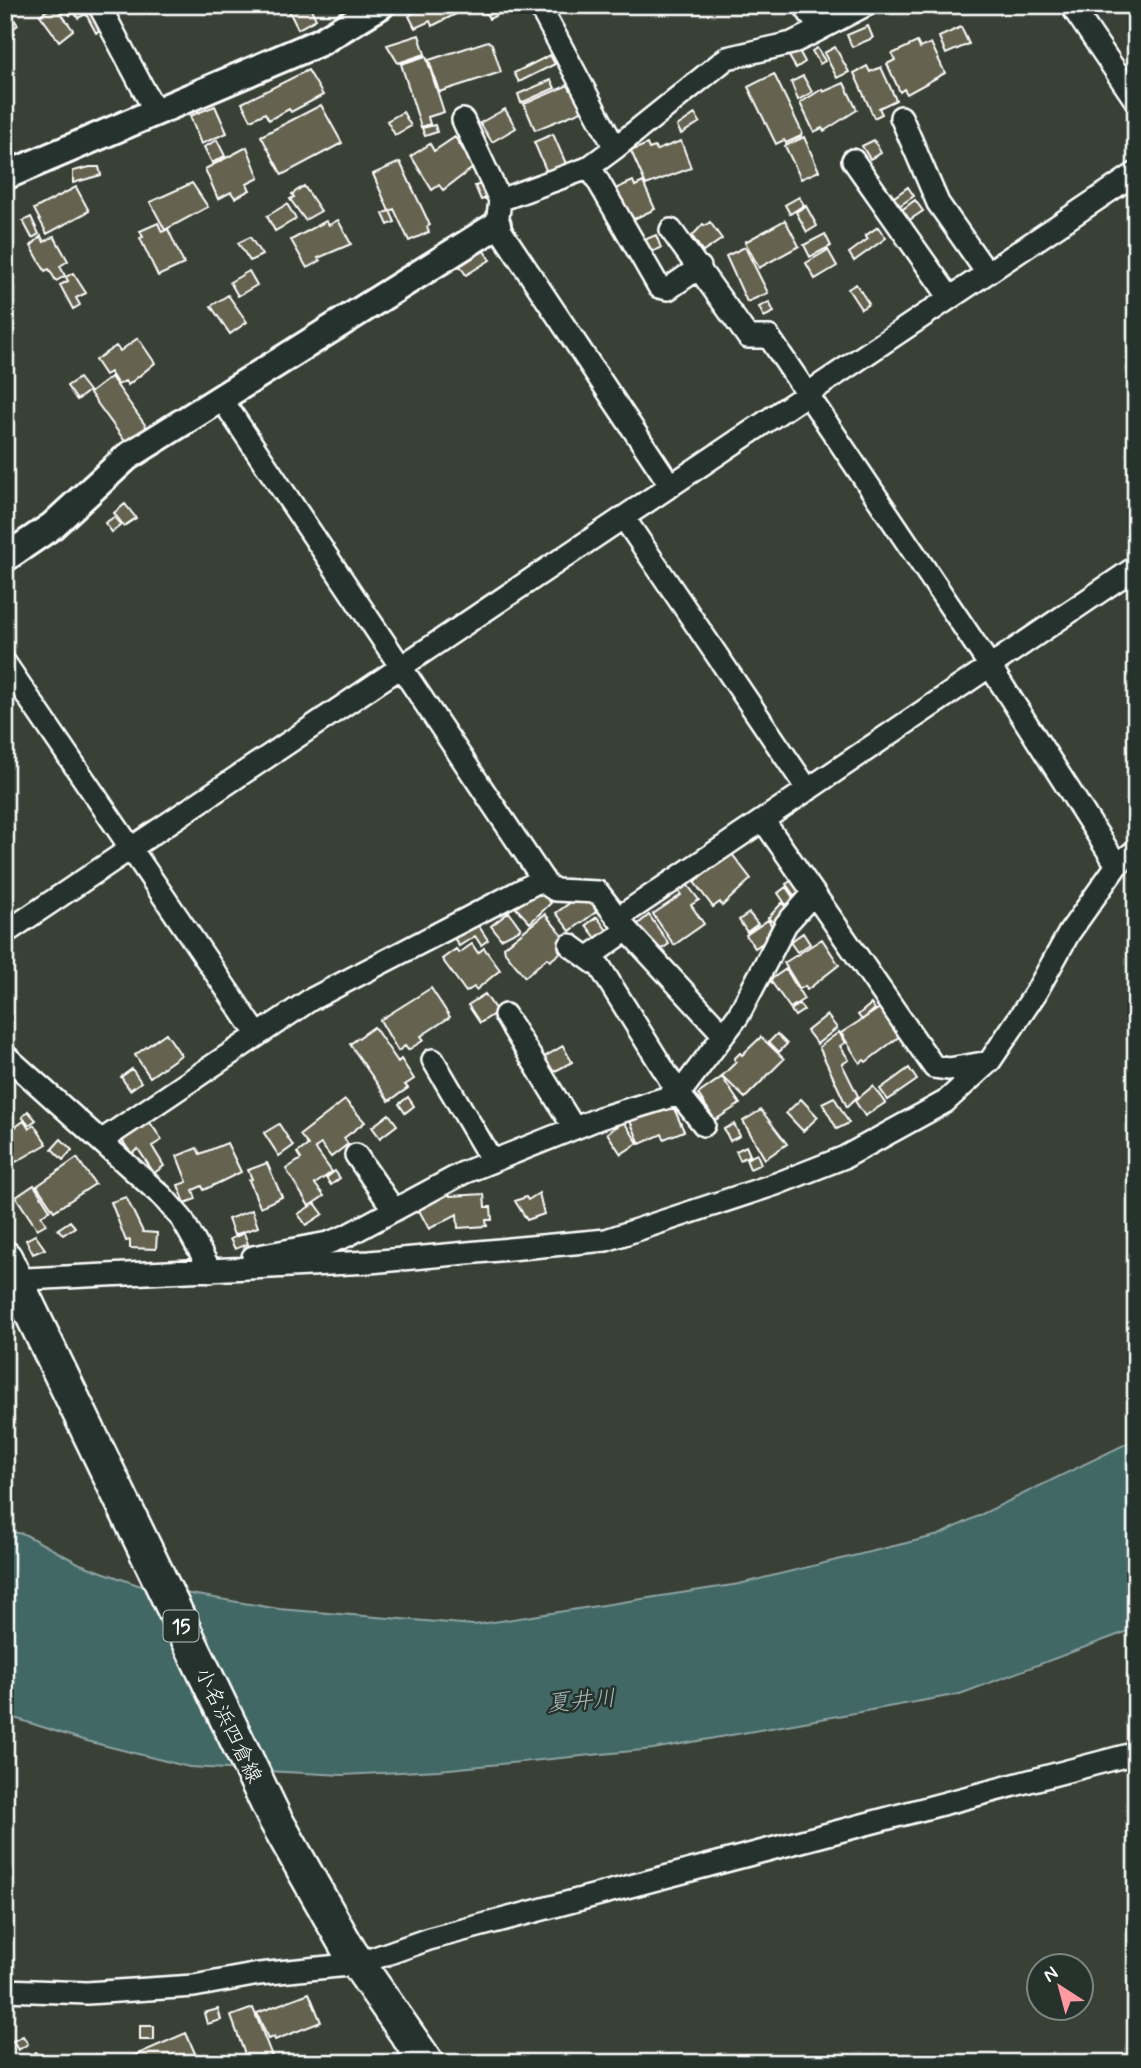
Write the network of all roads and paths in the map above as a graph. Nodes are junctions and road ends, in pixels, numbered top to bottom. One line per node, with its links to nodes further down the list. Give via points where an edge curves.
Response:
1 (99, 5): 9 (street)
2 (381, 5): 9 (street, via 320,42)
3 (539, 5): 12 (street)
4 (804, 5): 7 (street)
5 (866, 5): 7 (street)
6 (1071, 5): 8 (street)
7 (820, 29): 12 (street, via 792,43 726,58)
8 (1136, 101)
9 (156, 113): 16 (street)
10 (901, 117): 20 (street, via 937,203)
11 (463, 120): 17 (street)
12 (615, 148): 14 (street)
13 (853, 160): 21 (street)
14 (590, 167): 17 (street); 19 (street, via 659,287 668,289)
15 (1136, 173): 20 (street)
16 (5, 176)
17 (499, 212): 23 (street); 24 (street)
18 (671, 230): 19 (street)
19 (700, 267): 22 (street, via 748,337 769,337)
20 (987, 273): 21 (street)
21 (950, 299): 22 (street)
22 (807, 395): 24 (street); 30 (street)
23 (221, 398): 26 (street, via 127,457 52,526); 29 (street)
24 (671, 486): 25 (street)
25 (624, 518): 29 (street); 31 (street)
26 (5, 558)
27 (1136, 567): 30 (street)
28 (5, 663): 33 (street)
29 (402, 666): 33 (street); 36 (street)
30 (990, 666): 31 (street); 35 (street)
31 (807, 790): 32 (street)
32 (763, 820): 37 (street); 38 (street)
33 (131, 849): 39 (street); 43 (street)
34 (1136, 850): 35 (street)
35 (1117, 865): 47 (street)
36 (543, 880): 38 (street, via 555,890 598,892); 43 (street, via 310,1000)
37 (813, 894): 44 (street, via 786,924 738,1016); 47 (street, via 934,1067 949,1069)
38 (623, 924): 41 (street); 44 (street)
39 (5, 933)
40 (570, 945): 41 (street)
41 (589, 957): 48 (street, via 600,967)
42 (505, 1015): 50 (street)
43 (257, 1034): 51 (street)
44 (723, 1034): 48 (street)
45 (5, 1055): 51 (street)
46 (433, 1060): 53 (street)
47 (990, 1061): 55 (street, via 945,1102 845,1157 606,1240 370,1262)
48 (679, 1094): 49 (street); 50 (street)
49 (704, 1125)
50 (574, 1128): 53 (street)
51 (101, 1141): 55 (street, via 182,1219)
52 (356, 1156): 54 (street)
53 (492, 1161): 54 (street)
54 (394, 1210): 55 (street, via 328,1243 239,1260)
55 (219, 1270): 56 (street)
56 (12, 1278): 58 (main road, 小名浜四倉線 / 15, via 274,1817)
57 (1136, 1753): 58 (street)
58 (354, 1958): 59 (street, via 194,1986 87,1993); 60 (main road, 小名浜四倉線 / 15)
59 (5, 1990)
60 (427, 2063)

